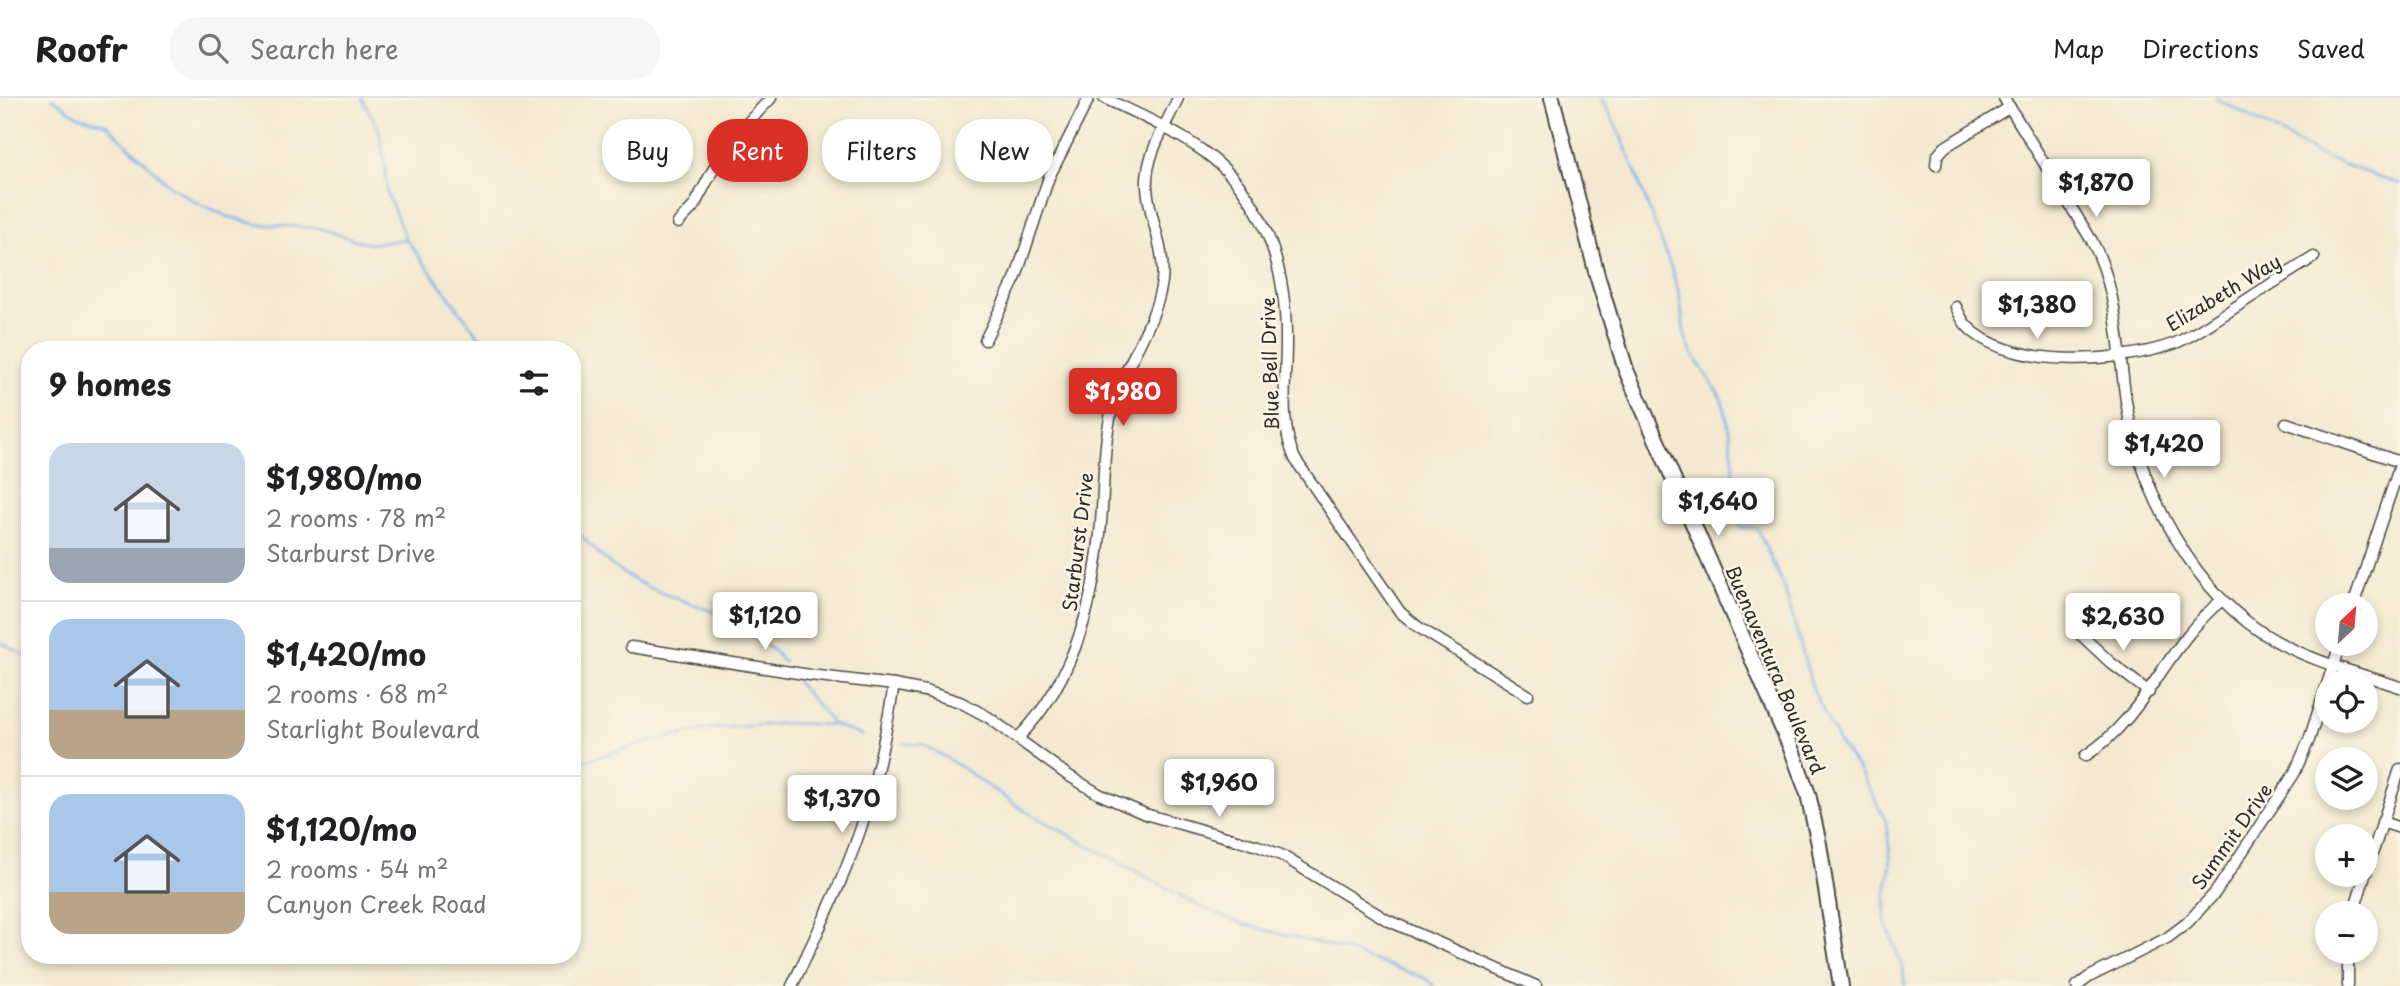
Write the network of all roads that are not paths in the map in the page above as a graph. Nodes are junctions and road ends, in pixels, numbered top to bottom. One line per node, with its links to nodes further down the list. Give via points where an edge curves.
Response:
1 (771, 98): 9 (street, via 725,147 694,206)
2 (1089, 98): 12 (street, via 1049,177 1016,277)
3 (1104, 98): 7 (street, Blue Bell Drive)
4 (1178, 98): 7 (street, Starburst Drive)
5 (1552, 98): 35 (main road, Buenaventura Boulevard, via 1626,370 1808,794)
6 (2007, 103): 8 (street, via 1945,147); 13 (street, via 2100,256)
7 (1164, 127): 25 (street, Blue Bell Drive, via 1224,170 1248,199 1268,235 1284,288 1286,426 1299,465 1400,612); 26 (street, Starburst Drive, via 1147,181 1162,253 1161,288 1119,387 1108,426 1102,512 1083,626 1063,678)
8 (1936, 165)
9 (678, 223)
10 (2314, 257): 13 (street, Elizabeth Way, via 2186,338)
11 (1956, 307): 13 (street, Elizabeth Way, via 1974,331 2023,353 2057,359)
12 (985, 340)
13 (2120, 355): 17 (street, via 2134,438 2154,496 2192,561)
14 (2286, 423): 15 (street)
15 (2400, 464): 16 (street)
16 (2357, 593)
17 (2222, 600): 21 (street, via 2274,640); 24 (street, via 2197,623)
18 (2080, 634): 24 (street)
19 (631, 647): 22 (street)
20 (2336, 656): 21 (street, Summit Drive)
21 (2333, 664): 23 (street); 36 (street, Summit Drive, via 2294,774 2214,893 2178,930)
22 (894, 685): 26 (street, via 960,702); 33 (street, via 860,830)
23 (2400, 687)
24 (2149, 692): 27 (street, via 2115,734)
25 (1528, 695)
26 (1018, 738): 34 (street, via 1066,774 1113,800 1281,855 1387,920)
27 (2085, 756)
28 (2400, 769): 29 (street)
29 (2382, 822): 30 (street); 31 (street)
30 (2400, 828)
31 (2378, 835)
32 (2348, 964): 37 (street)
33 (792, 986)
34 (1536, 986)
35 (1841, 986)
36 (2077, 986)
37 (2348, 986)

